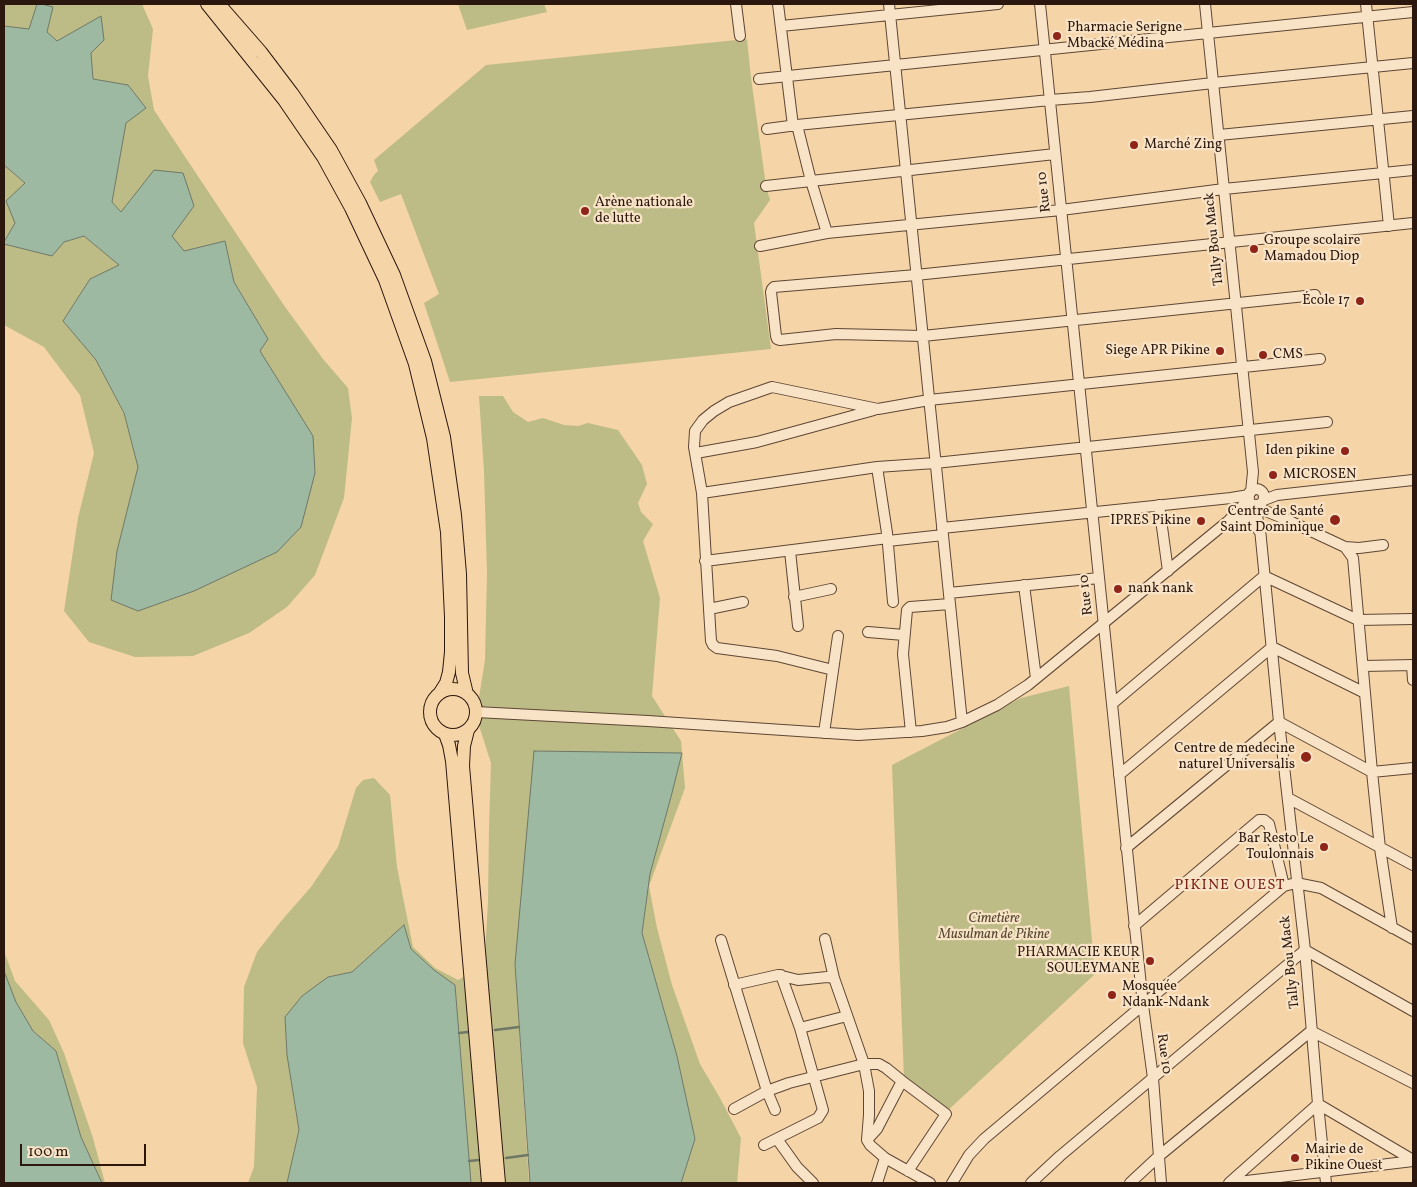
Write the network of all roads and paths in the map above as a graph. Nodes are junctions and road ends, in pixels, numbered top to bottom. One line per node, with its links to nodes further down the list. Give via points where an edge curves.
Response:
1 (206, 4): 99 (main road, via 284,100 323,157 352,208 385,280 415,364 433,438 447,532 451,652 446,683)
2 (219, 4): 100 (main road, via 261,52 325,142 360,203 394,274 424,361 444,437 455,515 462,673)
3 (736, 4): 15 (street)
4 (778, 4): 13 (street)
5 (889, 4): 11 (street)
6 (998, 4): 11 (street)
7 (1040, 4): 16 (street, Rue 10)
8 (1205, 4): 14 (street, Tally Bou Mack)
9 (1366, 4): 12 (street)
10 (1413, 12): 12 (street)
11 (890, 15): 13 (street); 18 (street)
12 (1368, 17): 14 (street); 19 (street)
13 (781, 26): 20 (street)
14 (1208, 33): 16 (street); 22 (street, Tally Bou Mack)
15 (740, 36)
16 (1045, 50): 18 (street); 23 (street, Rue 10)
17 (1413, 63): 19 (street)
18 (895, 65): 20 (street); 24 (street)
19 (1373, 67): 22 (street); 26 (street)
20 (786, 76): 21 (street); 27 (street)
21 (759, 79)
22 (1213, 83): 23 (street); 29 (street, Tally Bou Mack)
23 (1050, 100): 24 (street); 30 (street, Rue 10)
24 (900, 115): 27 (street); 32 (street)
25 (1413, 116): 26 (street)
26 (1378, 120): 29 (street); 33 (street)
27 (795, 125): 28 (street); 34 (street)
28 (767, 129)
29 (1219, 136): 36 (street, Tally Bou Mack)
30 (1055, 154): 32 (street); 37 (street, Rue 10)
31 (1413, 170): 33 (street)
32 (906, 171): 34 (street); 39 (street)
33 (1384, 174): 36 (street); 40 (street)
34 (811, 181): 35 (street); 41 (street)
35 (766, 186)
36 (1224, 189): 37 (street); 42 (street, Tally Bou Mack)
37 (1061, 210): 39 (street); 44 (street, Rue 10)
38 (1413, 223): 40 (street)
39 (911, 225): 41 (street); 45 (street)
40 (1389, 226): 42 (street)
41 (827, 233): 43 (street)
42 (1230, 243): 44 (street); 47 (street, Tally Bou Mack)
43 (760, 246)
44 (1066, 260): 45 (street); 48 (street, Rue 10)
45 (916, 275): 49 (street); 49 (street, via 774,288 771,292 776,336 780,340 836,334)
46 (1316, 295): 47 (street)
47 (1236, 303): 48 (street); 51 (street, Tally Bou Mack)
48 (1072, 321): 49 (street); 52 (street, Rue 10)
49 (922, 336): 53 (street)
50 (1320, 359): 51 (street)
51 (1242, 367): 52 (street); 56 (street, Tally Bou Mack)
52 (1079, 384): 53 (street); 57 (street, Rue 10)
53 (929, 400): 54 (street); 59 (street)
54 (878, 409): 58 (street, via 757,442); 58 (street, via 772,387 729,402 703,420 695,431)
55 (1327, 422): 56 (street)
56 (1248, 430): 57 (street); 63 (street, Tally Bou Mack)
57 (1086, 447): 59 (street); 65 (street, Rue 10)
58 (696, 453): 62 (street)
59 (936, 463): 60 (street); 67 (street)
60 (877, 468): 62 (street); 69 (street)
61 (1413, 480): 63 (street)
62 (702, 493): 73 (street)
63 (1257, 499): 64 (street, via 1231,498); 66 (street); 68 (street, Tally Bou Mack); 71 (street, via 1283,518)
64 (1159, 505): 65 (street); 74 (street)
65 (1092, 512): 67 (street); 76 (street, Rue 10)
66 (1232, 517): 68 (street, via 1251,521); 74 (street)
67 (942, 532): 69 (street); 79 (street)
68 (1260, 532): 75 (street, Tally Bou Mack)
69 (888, 540): 72 (street); 82 (street)
70 (1383, 545): 71 (street)
71 (1345, 547): 86 (street, via 1352,558)
72 (790, 551): 73 (street); 80 (street)
73 (705, 561): 84 (street)
74 (1168, 571): 87 (street)
75 (1264, 576): 86 (street); 92 (street, Tally Bou Mack); 101 (street)
76 (1099, 578): 77 (street); 87 (street, Rue 10)
77 (1024, 585): 79 (street); 96 (street)
78 (831, 589): 80 (street)
79 (949, 593): 83 (street)
80 (794, 597): 88 (street)
81 (743, 602): 84 (street)
82 (894, 602)
83 (950, 604): 90 (street, via 908,608); 103 (street)
84 (709, 609): 95 (street, via 711,641 717,648 777,656)
85 (1413, 619): 86 (street)
86 (1358, 620): 94 (street)
87 (1104, 624): 96 (street); 101 (street, Rue 10)
88 (798, 626)
89 (868, 632): 90 (street)
90 (904, 634): 106 (street, via 903,654)
91 (838, 636): 95 (street)
92 (1272, 647): 98 (street); 104 (street, Tally Bou Mack); 111 (street)
93 (1412, 665): 94 (street); 97 (street)
94 (1363, 666): 98 (street)
95 (833, 670): 107 (street)
96 (1036, 678): 103 (street, via 997,705)
97 (1413, 680)
98 (1365, 693): 110 (street)
99 (439, 694): 100 (main road, via 453,689); 108 (main road, via 432,704 430,716 435,727)
100 (467, 694): 102 (main road)
101 (1112, 704): 111 (street, Rue 10)
102 (476, 712): 105 (main road); 107 (street)
103 (962, 722): 106 (street)
104 (1279, 722): 110 (street); 112 (street, Tally Bou Mack); 113 (street)
105 (468, 730): 108 (main road, via 453,736); 151 (main road, via 463,766)
106 (912, 732): 107 (street)
107 (824, 733)
108 (445, 734): 150 (main road, via 452,762)
109 (1413, 768): 110 (street)
110 (1372, 772): 114 (street)
111 (1119, 775): 113 (street, Rue 10)
112 (1288, 798): 114 (street); 116 (street, Tally Bou Mack)
113 (1126, 848): 118 (street, Rue 10)
114 (1380, 848): 115 (street); 119 (street)
115 (1413, 865)
116 (1296, 883): 117 (street); 119 (street, via 1321,888); 123 (street, Tally Bou Mack)
117 (1284, 886): 118 (street, via 1269,824 1259,820); 127 (street)
118 (1134, 926): 127 (street, Rue 10)
119 (1392, 928): 121 (street)
120 (825, 939): 125 (street)
121 (1413, 939)
122 (721, 940): 126 (street)
123 (1304, 950): 128 (street); 131 (street, Tally Bou Mack); 134 (street)
124 (781, 975): 125 (street, via 798,980); 126 (street); 130 (street)
125 (834, 978): 129 (street)
126 (734, 985): 137 (street)
127 (1143, 1005): 134 (street, Rue 10); 155 (street, via 984,1139 969,1155)
128 (1413, 1011)
129 (848, 1016): 130 (street); 132 (street)
130 (800, 1028): 133 (street)
131 (1311, 1031): 136 (street); 138 (street, Tally Bou Mack); 144 (street)
132 (864, 1064): 133 (street); 135 (street, via 879,1064); 142 (street, via 869,1091)
133 (814, 1076): 137 (street); 141 (street, via 822,1113)
134 (1153, 1078): 144 (street, Rue 10); 156 (street)
135 (902, 1082): 142 (street, via 877,1129); 147 (street, via 946,1114)
136 (1413, 1083)
137 (767, 1091): 139 (street); 140 (street)
138 (1318, 1104): 146 (street); 148 (street, Tally Bou Mack); 159 (street)
139 (734, 1109)
140 (775, 1110)
141 (777, 1139): 143 (street); 152 (street)
142 (867, 1140): 145 (street)
143 (764, 1145)
144 (1159, 1156): 157 (street); 158 (street, Rue 10)
145 (885, 1158): 147 (street); 153 (street)
146 (1413, 1160): 148 (street)
147 (908, 1171): 154 (street)
148 (1325, 1171): 149 (street); 160 (street, Tally Bou Mack)
149 (1292, 1179): 159 (street)
150 (488, 1183)
151 (499, 1183)
152 (813, 1183)
153 (877, 1183)
154 (930, 1183)
155 (952, 1183)
156 (1031, 1183)
157 (1130, 1183)
158 (1161, 1183)
159 (1229, 1183)
160 (1326, 1183)

